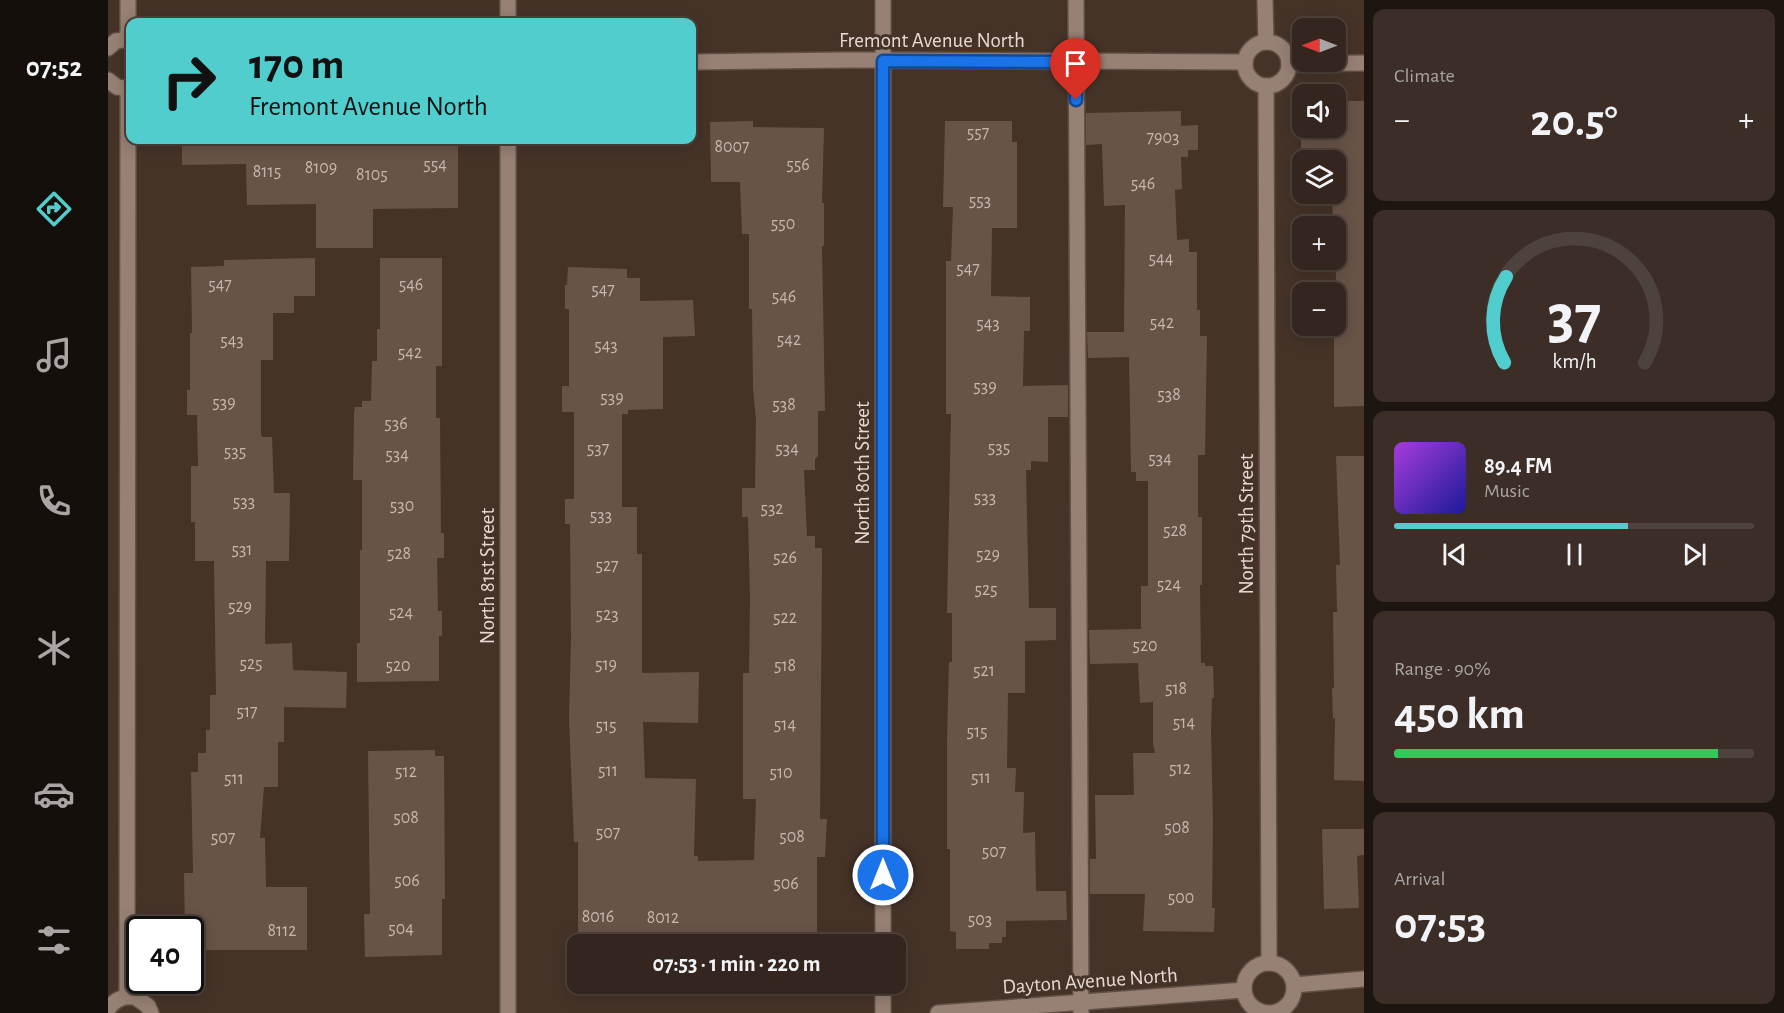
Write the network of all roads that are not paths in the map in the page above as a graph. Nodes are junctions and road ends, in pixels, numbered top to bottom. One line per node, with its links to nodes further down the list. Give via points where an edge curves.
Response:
1 (128, 0): 6 (street)
2 (508, 0): 7 (street)
3 (883, 0): 11 (street, North 80th Street)
4 (1076, 0): 13 (street)
5 (1265, 0): 9 (street)
6 (129, 18)
7 (508, 18)
8 (126, 40): 10 (street)
9 (1266, 42): 14 (street, via 1255,45); 16 (street, via 1283,48)
10 (108, 48)
11 (883, 61): 12 (street, Fremont Avenue North); 13 (street, Fremont Avenue North); 22 (street, North 80th Street)
12 (696, 62)
13 (1076, 62): 14 (street, Fremont Avenue North); 29 (street)
14 (1245, 62): 18 (street, via 1250,77)
15 (1364, 63): 16 (street)
16 (1289, 64): 18 (street, via 1282,81)
17 (108, 80): 19 (street)
18 (1266, 86): 23 (street, North 79th Street)
19 (126, 88)
20 (130, 144): 28 (street)
21 (508, 144): 32 (street, North 81st Street)
22 (883, 934)
23 (1269, 963): 25 (street, via 1289,972); 26 (street, via 1257,965 1251,971)
24 (1364, 979): 25 (street)
25 (1294, 985): 35 (street, via 1289,1002)
26 (1244, 990): 29 (street, Dayton Avenue North); 35 (street, via 1254,1008)
27 (883, 994): 33 (street)
28 (127, 996): 30 (street); 31 (street, via 143,1001)
29 (1080, 1008): 34 (street, Dayton Avenue North)
30 (108, 1009)
31 (151, 1013)
32 (508, 1013)
33 (883, 1013)
34 (938, 1013)
35 (1269, 1013)

